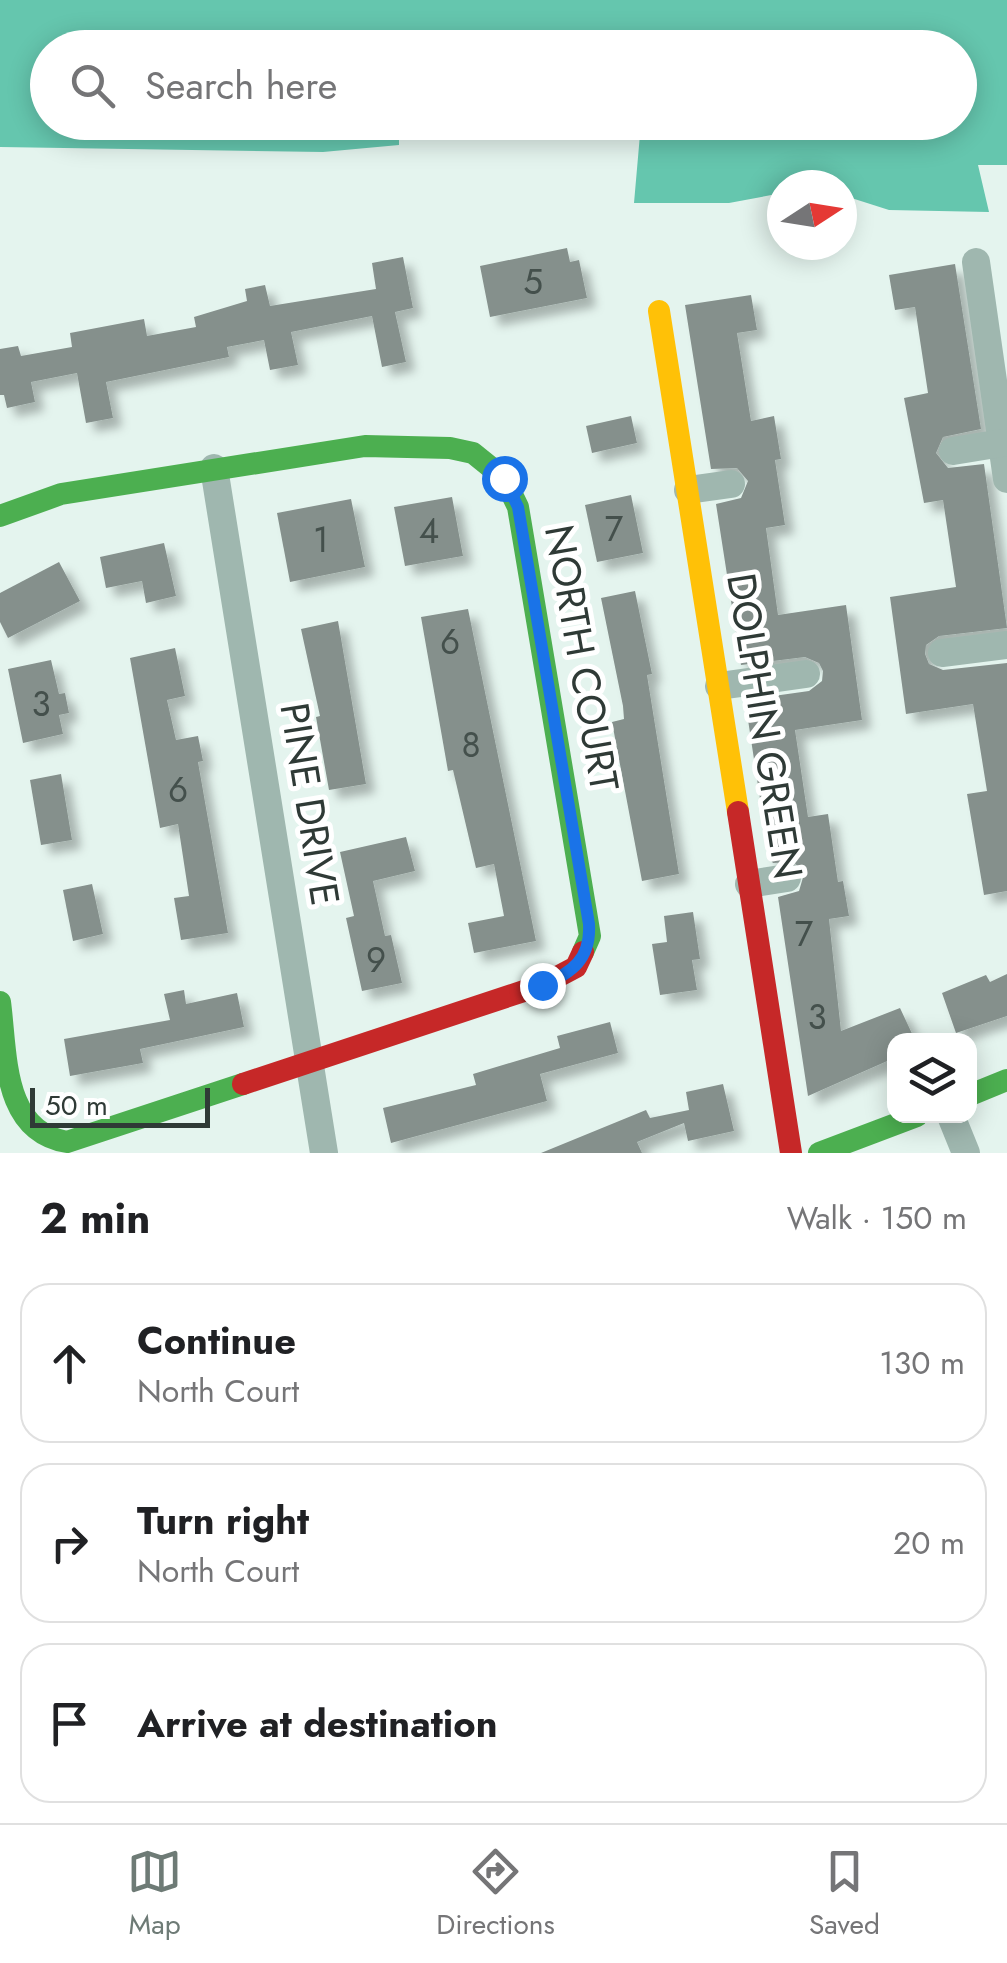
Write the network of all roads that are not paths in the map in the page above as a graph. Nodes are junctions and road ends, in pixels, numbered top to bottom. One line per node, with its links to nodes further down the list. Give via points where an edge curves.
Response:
1 (976, 262): 3 (street)
2 (659, 311): 8 (street, DOLPHIN GREEN)
3 (1002, 443): 4 (street); 6 (street)
4 (953, 451)
5 (214, 468): 9 (street, NORTH COURT, via 62,494); 17 (street, PINE DRIVE); 17 (street, NORTH COURT, via 364,446 450,448 482,458 504,478 518,507 586,904 588,948 564,976)
6 (1007, 479)
7 (731, 484): 8 (street)
8 (688, 490): 13 (street, DOLPHIN GREEN)
9 (0, 516)
10 (1007, 645): 11 (street)
11 (942, 653)
12 (806, 674): 13 (street)
13 (719, 686): 15 (street, DOLPHIN GREEN)
14 (787, 878): 15 (street)
15 (750, 884): 23 (street, DOLPHIN GREEN)
16 (0, 1002): 17 (street, NORTH COURT, via 22,1124 49,1143)
17 (310, 1062): 22 (street, PINE DRIVE)
18 (1007, 1080): 19 (street)
19 (977, 1092)
20 (899, 1123): 24 (street)
21 (955, 1123): 25 (street)
22 (324, 1153)
23 (791, 1153)
24 (819, 1153)
25 (966, 1153)

